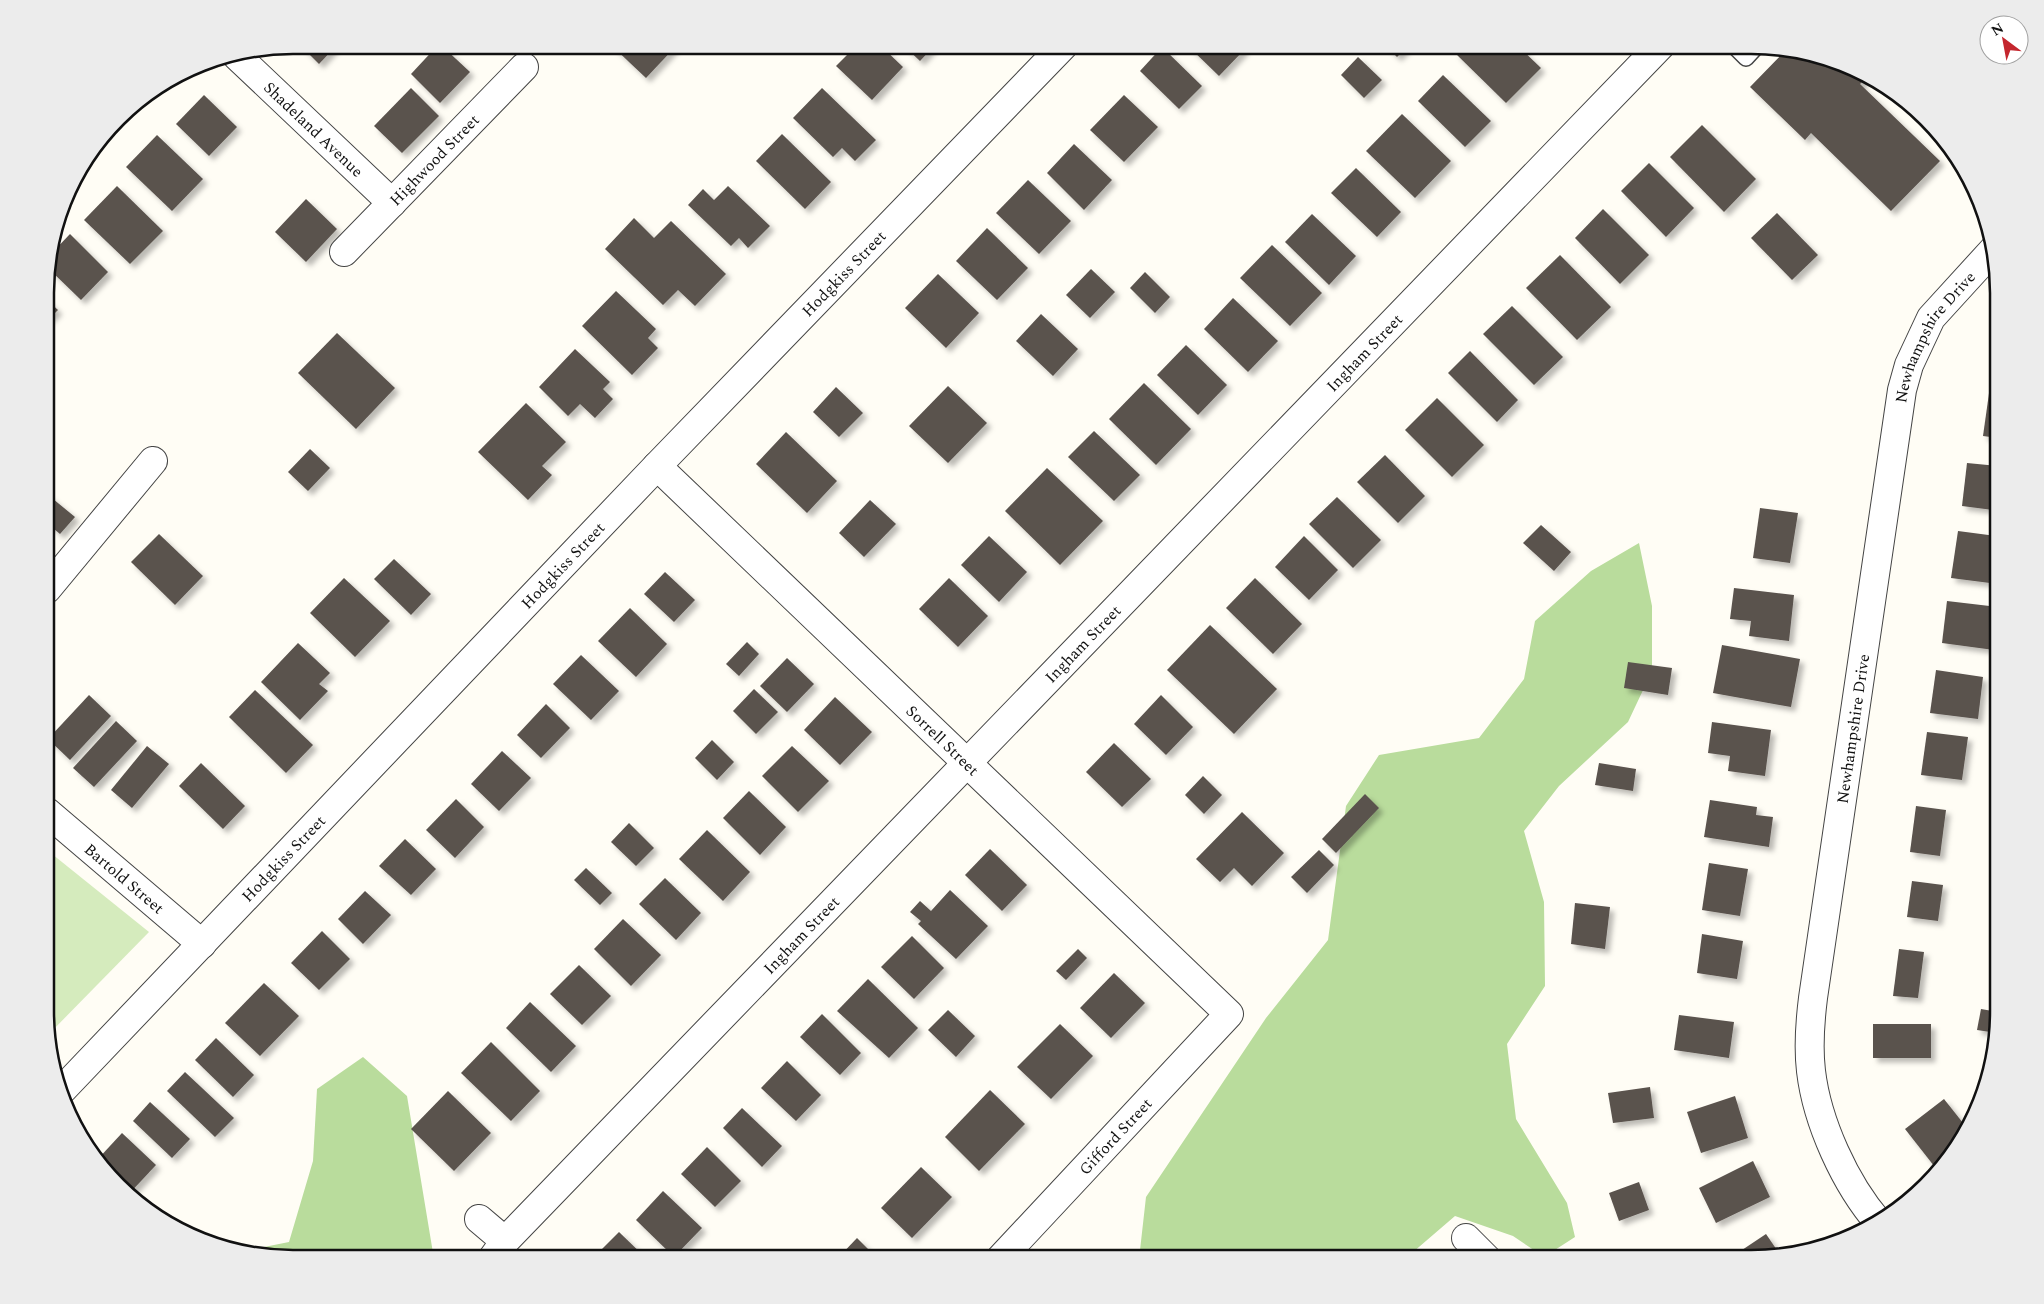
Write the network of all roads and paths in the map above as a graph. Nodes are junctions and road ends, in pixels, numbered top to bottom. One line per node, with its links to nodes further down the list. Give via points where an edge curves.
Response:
1 (1055, 54): 9 (street, Hodgkiss Street)
2 (1652, 54): 11 (street, Ingham Street)
3 (241, 59): 5 (street, Shadeland Avenue)
4 (524, 67): 5 (street, Highwood Street)
5 (392, 202): 6 (street, Highwood Street)
6 (344, 252)
7 (1987, 256): 16 (street, Newhampshire Drive, via 1931,318 1909,364 1902,390 1813,998 1809,1033 1811,1071 1819,1109 1833,1148 1854,1188)
8 (153, 461): 10 (street)
9 (657, 466): 11 (street, Sorrell Street); 13 (street, Hodgkiss Street)
10 (54, 581)
11 (967, 763): 14 (street, Sorrell Street); 19 (street, Ingham Street)
12 (54, 818): 13 (street, Bartold Street)
13 (202, 944): 15 (street, Hodgkiss Street)
14 (1229, 1014): 20 (street, Gifford Street)
15 (65, 1086)
16 (1874, 1216)
17 (479, 1219): 19 (street)
18 (1466, 1238): 21 (street)
19 (498, 1250)
20 (1008, 1250)
21 (1478, 1250)

